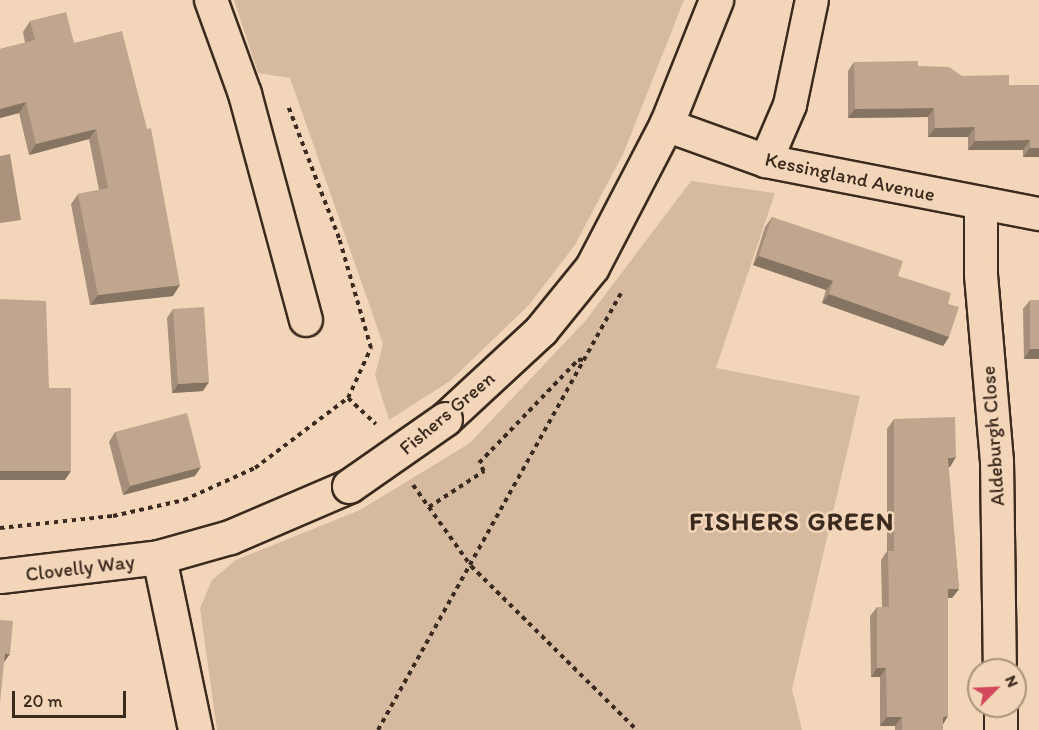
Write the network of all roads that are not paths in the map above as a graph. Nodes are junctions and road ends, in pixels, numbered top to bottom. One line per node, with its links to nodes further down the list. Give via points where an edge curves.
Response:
1 (211, 0): 8 (street, via 244,94)
2 (716, 0): 4 (street, Fishers Green)
3 (812, 0): 5 (street, via 790,105)
4 (666, 125): 5 (street, Kessingland Avenue); 9 (street, Fishers Green, bridge, via 592,267 541,330 445,419 349,486 230,537)
5 (766, 161): 6 (street, Kessingland Avenue)
6 (981, 203): 7 (street, Kessingland Avenue); 11 (street, Aldeburgh Close, via 981,275 998,461)
7 (1039, 214)
8 (306, 320)
9 (159, 557): 10 (street, Clovelly Way); 12 (street)
10 (0, 576)
11 (1000, 658)
12 (195, 730)

